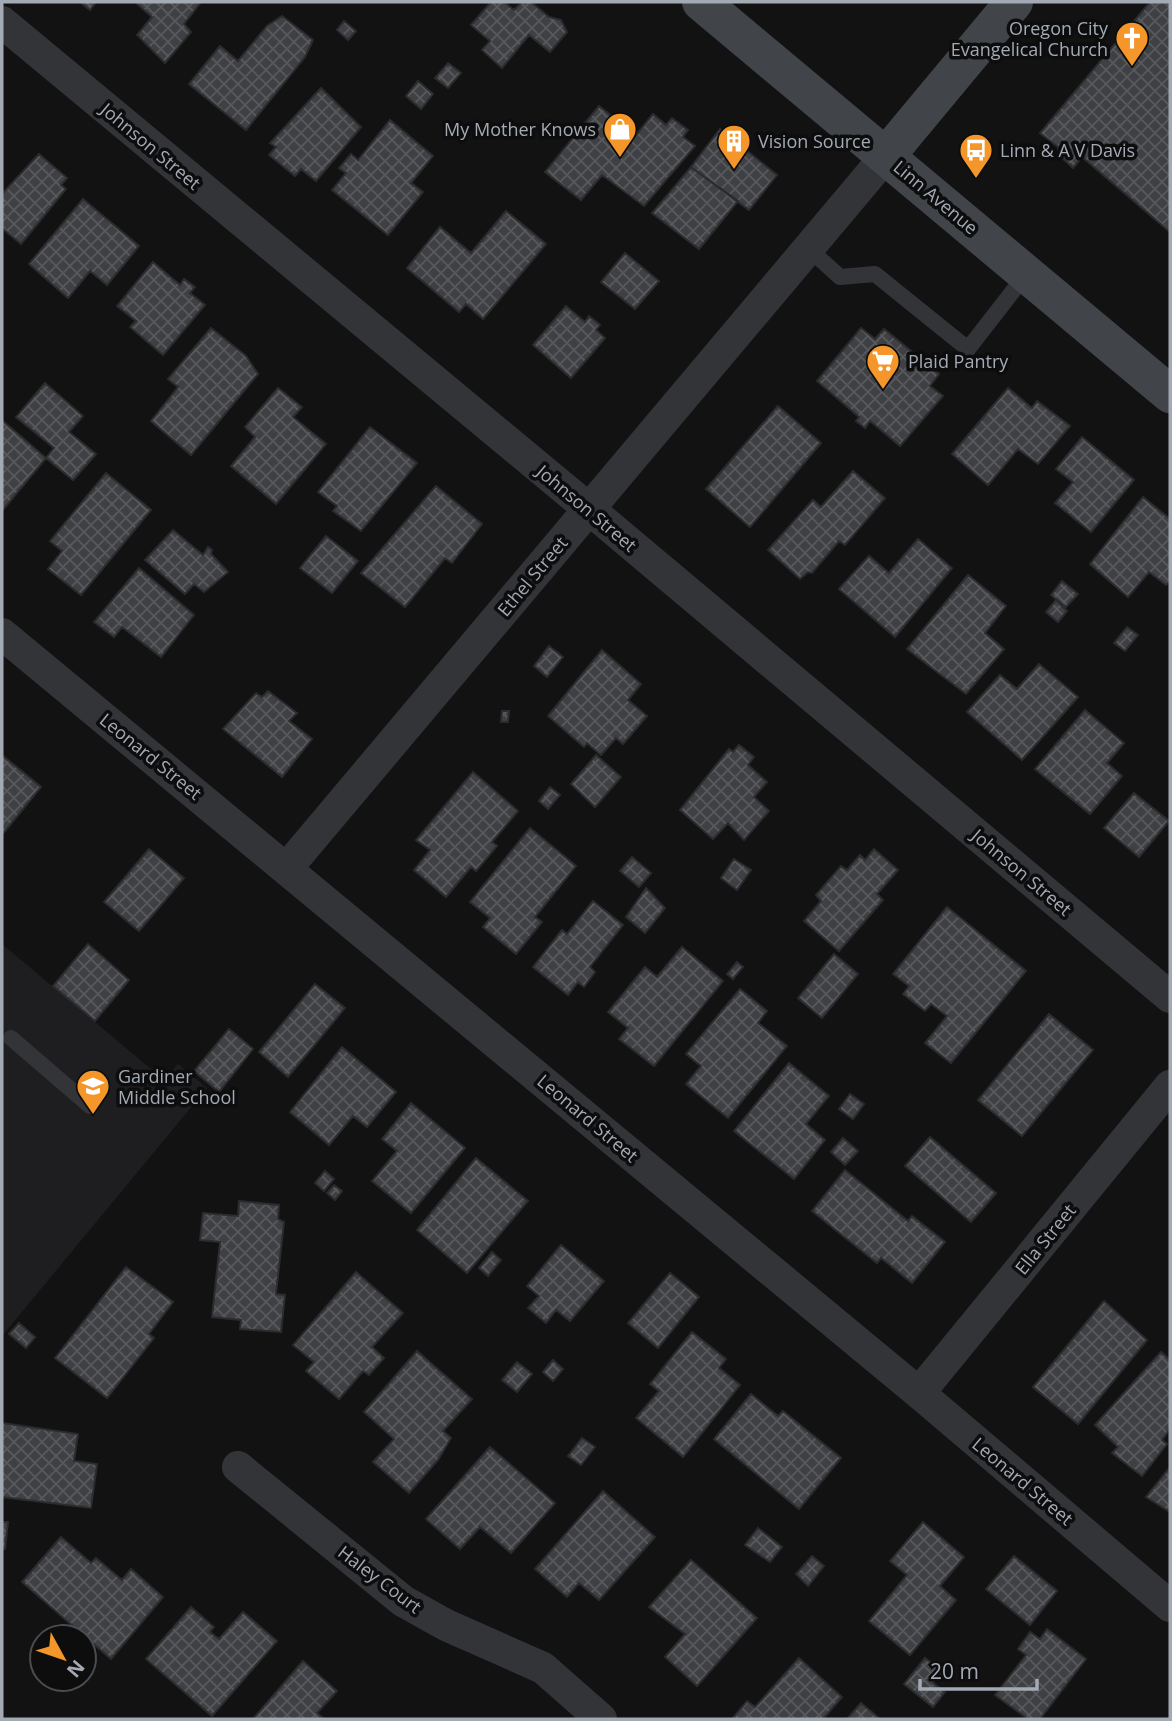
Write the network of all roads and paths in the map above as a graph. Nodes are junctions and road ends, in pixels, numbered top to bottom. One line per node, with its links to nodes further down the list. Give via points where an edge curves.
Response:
1 (701, 2): 4 (main road, Linn Avenue)
2 (1014, 2): 4 (main road)
3 (2, 22): 8 (street, Johnson Street)
4 (886, 156): 5 (street, Ethel Street); 6 (main road, Linn Avenue)
5 (808, 248): 6 (lane, via 840,277 875,274 968,349); 8 (street, Ethel Street)
6 (1027, 273): 7 (main road, Linn Avenue)
7 (1170, 394)
8 (589, 509): 10 (street, Ethel Street); 11 (street, Johnson Street)
9 (2, 634): 10 (street, Leonard Street)
10 (287, 868): 15 (street, Leonard Street)
11 (1170, 997)
12 (11, 1038): 14 (lane)
13 (1170, 1086): 15 (street, Ella Street)
14 (90, 1106)
15 (919, 1393): 17 (street, Leonard Street)
16 (238, 1467): 18 (street, Haley Court, via 403,1601 543,1668)
17 (1170, 1605)
18 (601, 1719)

